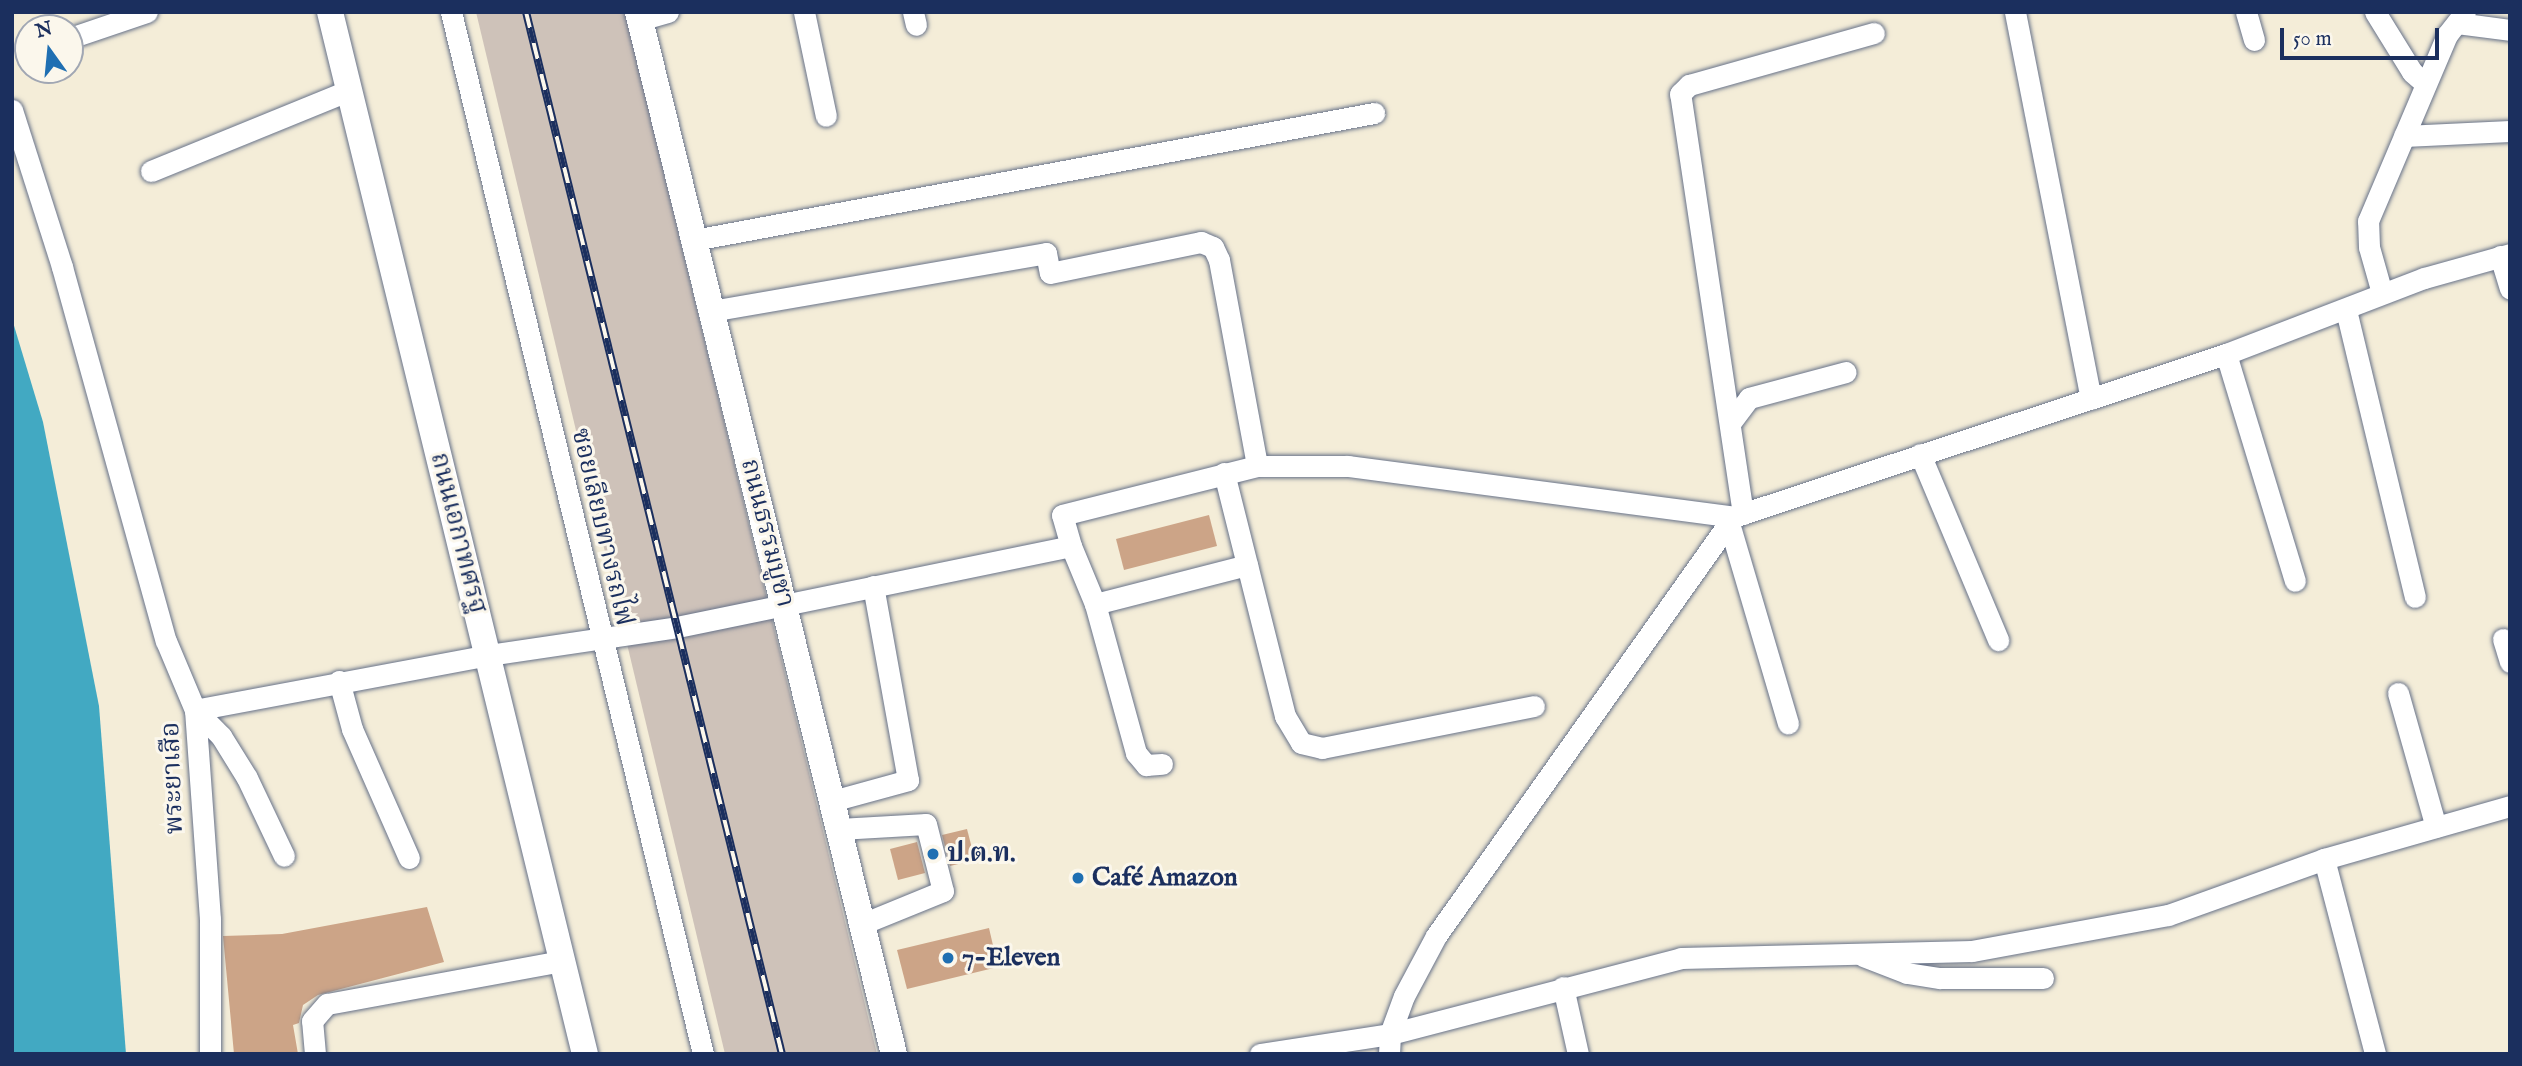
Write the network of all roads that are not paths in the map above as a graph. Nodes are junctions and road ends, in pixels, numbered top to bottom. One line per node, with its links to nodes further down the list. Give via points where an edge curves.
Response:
1 (147, 12): 12 (street)
2 (330, 12): 16 (main road, ถนนเอกาทศรฐ)
3 (451, 12): 45 (street, ซอยเลียบทางรถไฟ)
4 (668, 12): 9 (street)
5 (804, 12): 19 (street)
6 (2015, 12): 31 (street)
7 (2246, 12): 14 (street)
8 (2375, 12): 15 (street, via 2412,72)
9 (639, 16): 23 (main road, ถนนธรรมบูชา)
10 (2461, 18): 11 (street); 15 (street)
11 (2510, 30)
12 (84, 33)
13 (1874, 33): 32 (street, via 1689,85 1680,94)
14 (2254, 40)
15 (2426, 84): 21 (street)
16 (349, 90): 22 (street); 47 (main road, ถนนเอกาทศรฐ)
17 (12, 110): 52 (street, via 66,281 166,641)
18 (1374, 113): 23 (street)
19 (826, 116)
20 (2510, 131): 21 (street)
21 (2403, 136): 26 (street, via 2368,221 2369,247)
22 (151, 172)
23 (694, 240): 28 (main road, ถนนธรรมบูชา)
24 (2505, 255): 25 (street); 26 (street)
25 (2510, 288)
26 (2382, 293): 27 (street)
27 (2346, 310): 29 (street); 41 (street)
28 (711, 311): 34 (street, via 1045,254 1050,273 1201,242 1213,247 1219,260); 43 (main road, ถนนธรรมบูชา)
29 (2226, 354): 31 (street); 39 (street)
30 (1846, 372): 32 (street, via 1749,398)
31 (2091, 399): 33 (street)
32 (1731, 422): 36 (street)
33 (1920, 454): 36 (street); 46 (street)
34 (1257, 466): 35 (street); 36 (street, via 1348,466)
35 (1224, 473): 37 (street, via 1062,515); 38 (street)
36 (1735, 518): 53 (street); 67 (street, via 1436,936)
37 (1071, 546): 40 (street, พระยาเสือ); 42 (street)
38 (1247, 565): 42 (street); 51 (street, via 1285,716 1301,743 1322,748)
39 (2295, 581)
40 (873, 586): 43 (street, พระยาเสือ); 55 (street, via 908,780)
41 (2415, 597)
42 (1095, 604): 54 (street, via 1136,753 1146,765)
43 (785, 605): 45 (street, พระยาเสือ); 55 (main road, ถนนธรรมบูชา)
44 (2503, 639): 48 (street)
45 (600, 640): 47 (street, พระยาเสือ); 71 (street, ซอยเลียบทางรถไฟ)
46 (1998, 640)
47 (488, 655): 49 (street, พระยาเสือ); 64 (main road, ถนนเอกาทศรฐ)
48 (2510, 662)
49 (339, 681): 52 (street, พระยาเสือ); 60 (street, via 352,729)
50 (2398, 693): 57 (street)
51 (1534, 706)
52 (195, 709): 59 (street, via 221,736 247,778); 68 (street, พระยาเสือ, via 210,919)
53 (1788, 724)
54 (1162, 764)
55 (832, 801): 58 (main road, ถนนธรรมบูชา)
56 (2510, 806): 57 (street)
57 (2435, 827): 61 (street)
58 (839, 829): 62 (main road, ถนนธรรมบูชา); 62 (street, via 926,824 943,891)
59 (284, 856)
60 (409, 858)
61 (2324, 859): 63 (street, via 2168,915 1972,951); 75 (street)
62 (862, 924): 72 (main road, ถนนธรรมบูชา)
63 (1858, 954): 65 (street, via 1906,973 1978,980); 66 (street, via 1681,958)
64 (562, 961): 69 (street, via 327,1004 312,1021); 70 (main road, ถนนเอกาทศรฐ)
65 (2043, 978)
66 (1563, 987): 67 (street); 74 (street)
67 (1389, 1044): 73 (street)
68 (210, 1054)
69 (315, 1054)
70 (585, 1054)
71 (704, 1054)
72 (894, 1054)
73 (1260, 1054)
74 (1578, 1054)
75 (2375, 1054)

